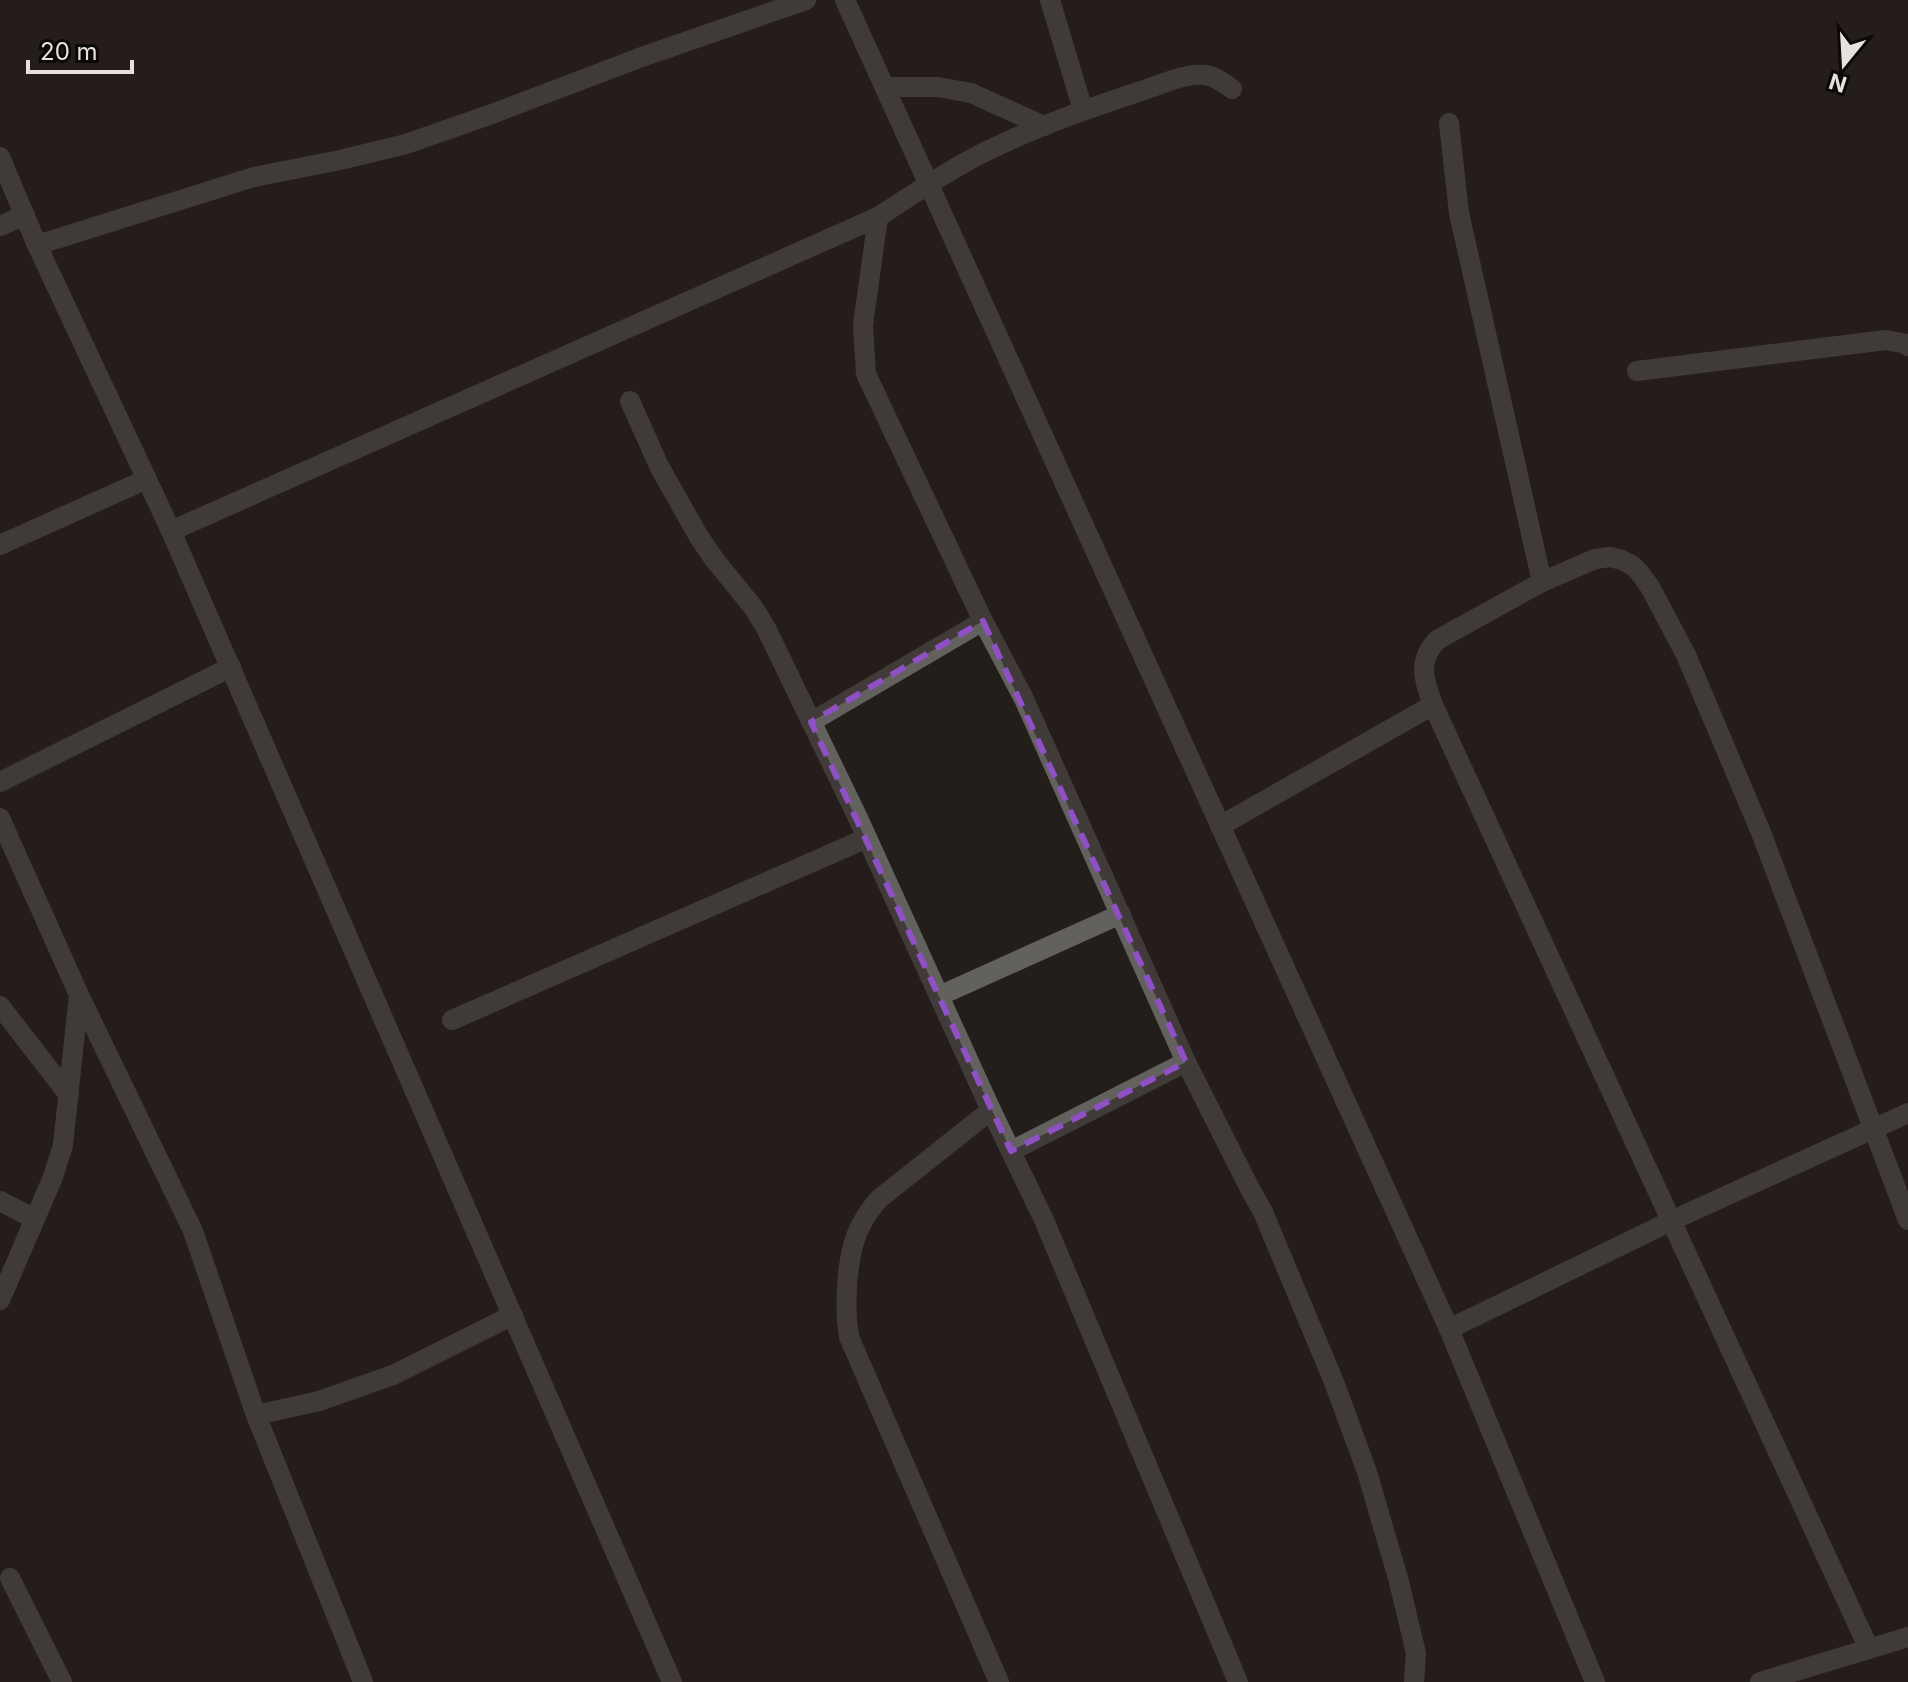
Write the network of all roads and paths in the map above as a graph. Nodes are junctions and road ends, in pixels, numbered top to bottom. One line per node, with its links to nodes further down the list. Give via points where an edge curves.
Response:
1 (806, 0): 14 (street, via 406,144 254,177)
2 (845, 0): 4 (street)
3 (1050, 0): 6 (street)
4 (886, 87): 8 (street, via 971,93); 10 (street)
5 (1232, 89): 6 (street, via 1206,75 1186,76)
6 (1083, 110): 8 (street)
7 (1449, 123): 21 (street, via 1459,213)
8 (1044, 126): 10 (street)
9 (0, 157): 11 (street)
10 (928, 185): 12 (street); 28 (street)
11 (25, 215): 13 (street); 14 (street)
12 (878, 217): 19 (street); 22 (street, via 863,325 866,374)
13 (0, 226)
14 (37, 245): 18 (street)
15 (1908, 346): 16 (street, via 1886,340)
16 (1637, 371)
17 (630, 401): 25 (street, via 699,537 753,607)
18 (147, 479): 19 (street); 20 (street)
19 (171, 531): 23 (street)
20 (0, 545)
21 (1542, 582): 24 (street, via 1437,640 1425,656); 39 (street, via 1610,557 1633,566 1650,587 1686,655 1760,830)
22 (983, 621): 25 (street); 30 (street)
23 (231, 667): 26 (street); 46 (street)
24 (1433, 705): 28 (street); 44 (street)
25 (811, 722): 29 (street)
26 (0, 782)
27 (0, 818): 31 (street)
28 (1220, 826): 47 (street)
29 (867, 838): 32 (street); 34 (street)
30 (1121, 914): 32 (street); 35 (street)
31 (79, 995): 36 (street); 48 (street, via 193,1231)
32 (939, 996): 37 (street)
33 (0, 1006): 36 (street)
34 (452, 1020)
35 (1186, 1062): 40 (street); 57 (street, via 1263,1212 1340,1397 1398,1578 1416,1653)
36 (69, 1095): 42 (street, via 63,1145)
37 (991, 1110): 40 (street); 55 (street, via 868,1212 852,1252 846,1300 849,1337)
38 (1908, 1113): 39 (street)
39 (1872, 1128): 43 (street); 44 (street)
40 (1011, 1151): 56 (street)
41 (0, 1201): 42 (street)
42 (35, 1219): 45 (street)
43 (1908, 1220)
44 (1671, 1221): 47 (street); 51 (street)
45 (0, 1300)
46 (513, 1315): 48 (street, via 393,1375 319,1401); 54 (street)
47 (1449, 1329): 58 (street)
48 (256, 1415): 53 (street)
49 (10, 1578): 52 (street)
50 (1908, 1637): 51 (street)
51 (1869, 1649): 59 (street)
52 (62, 1682)
53 (363, 1682)
54 (672, 1682)
55 (999, 1682)
56 (1238, 1682)
57 (1414, 1682)
58 (1595, 1682)
59 (1760, 1682)

